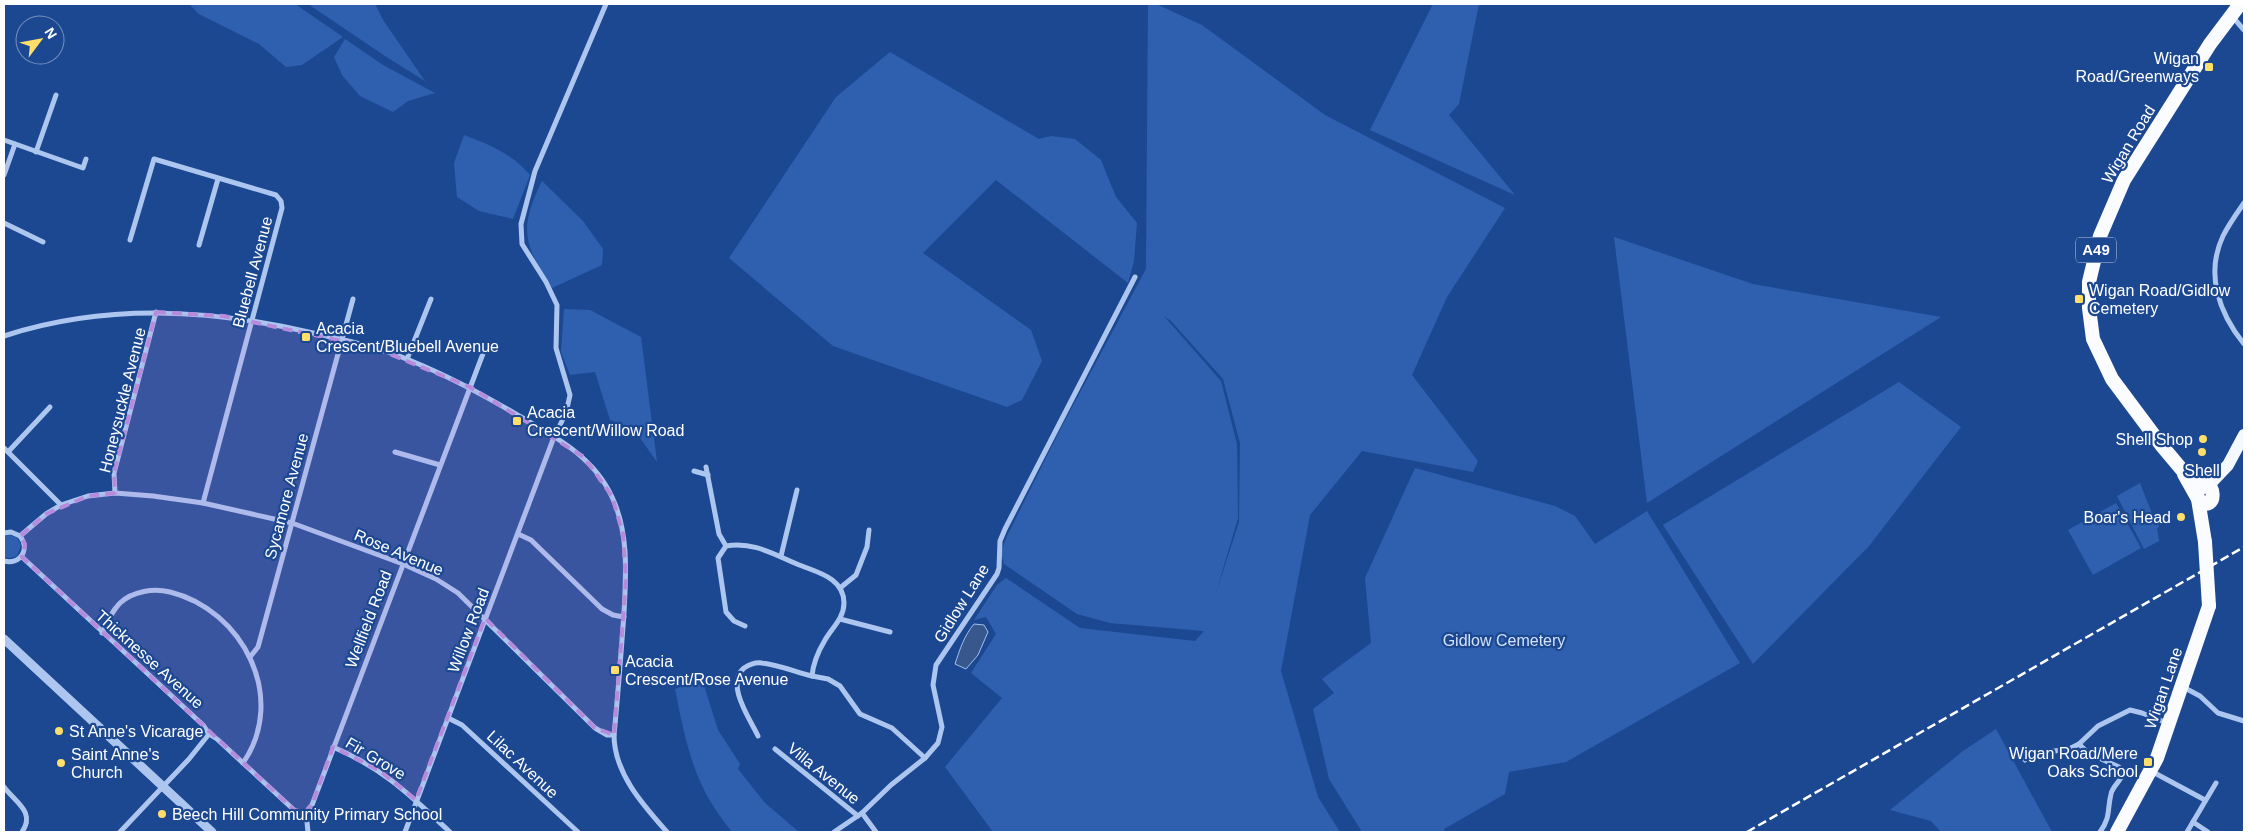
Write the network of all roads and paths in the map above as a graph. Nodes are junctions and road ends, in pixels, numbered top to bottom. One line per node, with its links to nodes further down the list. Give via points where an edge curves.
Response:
1 (606, 4): 29 (street, Willow Road, via 535,171 521,224 522,244 557,305 556,348 570,395 566,413)
2 (2235, 9): 3 (street); 38 (highway, Wigan Road / A49, via 2124,180 2100,236 2089,282 2093,338 2100,357 2128,404)
3 (2244, 30)
4 (56, 95): 7 (street)
5 (4, 140): 6 (street)
6 (15, 144): 7 (street); 9 (street)
7 (36, 152): 8 (street, via 83,168)
8 (86, 158)
9 (4, 175)
10 (218, 179): 13 (street, Bluebell Avenue, via 154,159); 15 (street); 20 (street, Bluebell Avenue, via 276,194 281,200 282,208)
11 (2244, 203): 23 (street, via 2221,242 2215,275 2220,307)
12 (4, 223): 14 (street)
13 (130, 240)
14 (42, 242)
15 (199, 245)
16 (1135, 277): 71 (street, Gidlow Lane, via 1005,529 1000,541 997,574 936,665 933,685 942,727 938,743)
17 (431, 299): 25 (street)
18 (353, 300): 22 (street, Sycamore Avenue)
19 (156, 312): 20 (street); 21 (street, via 76,318); 37 (street, Honeysuckle Avenue, via 114,473)
20 (252, 321): 22 (street); 39 (street, Bluebell Avenue)
21 (4, 336)
22 (342, 339): 25 (street); 41 (street, Sycamore Avenue)
23 (2244, 344)
24 (484, 351): 26 (street, Wellfield Road)
25 (408, 359): 26 (street)
26 (470, 388): 29 (street); 32 (street, Wellfield Road)
27 (50, 406): 30 (street)
28 (2244, 435): 38 (main road, via 2228,465)
29 (554, 437): 44 (street, Willow Road); 52 (street, via 592,465 618,508 626,556)
30 (6, 450): 40 (street)
31 (395, 452): 32 (street)
32 (440, 465): 50 (street, Wellfield Road)
33 (706, 467): 35 (street)
34 (694, 470): 35 (street)
35 (708, 475): 46 (street, via 719,534)
36 (797, 490): 48 (street)
37 (114, 493): 39 (street, Rose Avenue); 40 (street, Rose Avenue, via 88,496)
38 (2205, 494): 61 (highway, Wigan Lane, bridge, via 2208,606)
39 (203, 503): 41 (street, Rose Avenue)
40 (61, 505): 45 (street, Rose Avenue)
41 (292, 523): 50 (street, Rose Avenue); 59 (street, Sycamore Avenue, via 258,647)
42 (869, 530): 51 (street, via 868,547 856,575)
43 (4, 533): 45 (street)
44 (518, 534): 52 (street, via 531,540 602,609); 53 (street, Willow Road)
45 (20, 536): 47 (street, via 25,544)
46 (726, 546): 48 (street, via 746,545); 55 (street, via 718,558 726,612)
47 (22, 556): 49 (street, via 12,562); 56 (street, Thicknesse Avenue)
48 (781, 556): 51 (street, via 830,577)
49 (4, 561)
50 (403, 564): 53 (street, Rose Avenue, via 458,593); 69 (street, Wellfield Road)
51 (840, 588): 54 (street, via 844,603)
52 (624, 616): 66 (street)
53 (485, 618): 62 (street, Willow Road); 66 (street, Rose Avenue, via 595,728)
54 (840, 619): 57 (street); 60 (street, via 824,641)
55 (745, 626)
56 (102, 632): 59 (street, via 114,610 126,599 144,592 165,591 192,600 217,616 238,637); 65 (street, Thicknesse Avenue, via 204,724)
57 (890, 632)
58 (4, 639): 77 (street)
59 (250, 657): 73 (street, via 260,690 260,720)
60 (812, 676): 67 (street, via 762,663 750,664 742,670 737,678 738,691); 71 (street, via 828,679 840,686 860,714 892,728)
61 (2182, 687): 63 (street, via 2200,696 2218,713); 64 (highway, Wigan Lane)
62 (448, 718): 78 (street, Willow Road); 89 (street, Lilac Avenue, via 462,725)
63 (2244, 721)
64 (2169, 724): 68 (street, via 2130,710 2098,726); 74 (highway, Wigan Lane)
65 (209, 734): 73 (street, Thicknesse Avenue); 77 (street)
66 (614, 735): 90 (street, via 616,757 621,768)
67 (758, 736)
68 (2079, 744): 72 (street, via 2033,754); 93 (street, via 2094,757 2119,767 2123,772 2112,792 2109,816)
69 (333, 747): 78 (street, Fir Grove, via 380,771); 80 (street, Wellfield Road, via 312,805)
70 (775, 749): 81 (street, Villa Avenue)
71 (925, 758): 81 (street, Gidlow Lane)
72 (2025, 760)
73 (243, 763): 80 (street, Thicknesse Avenue, via 294,810)
74 (2151, 771): 79 (street); 94 (highway, Wigan Lane)
75 (2216, 783): 79 (street)
76 (4, 787): 83 (street, via 26,812 27,823)
77 (163, 787): 84 (street); 85 (street)
78 (416, 800): 87 (street, Willow Road); 88 (street, Fir Grove)
79 (2205, 800): 82 (street)
80 (306, 812): 86 (street)
81 (860, 814): 91 (street, Gidlow Lane); 92 (street, Villa Avenue)
82 (2192, 822): 95 (street); 96 (street)
83 (22, 832)
84 (120, 832)
85 (212, 832)
86 (308, 832)
87 (405, 832)
88 (450, 832)
89 (578, 832)
90 (667, 832)
91 (834, 832)
92 (876, 832)
93 (2100, 832)
94 (2117, 832)
95 (2187, 832)
96 (2208, 832)

